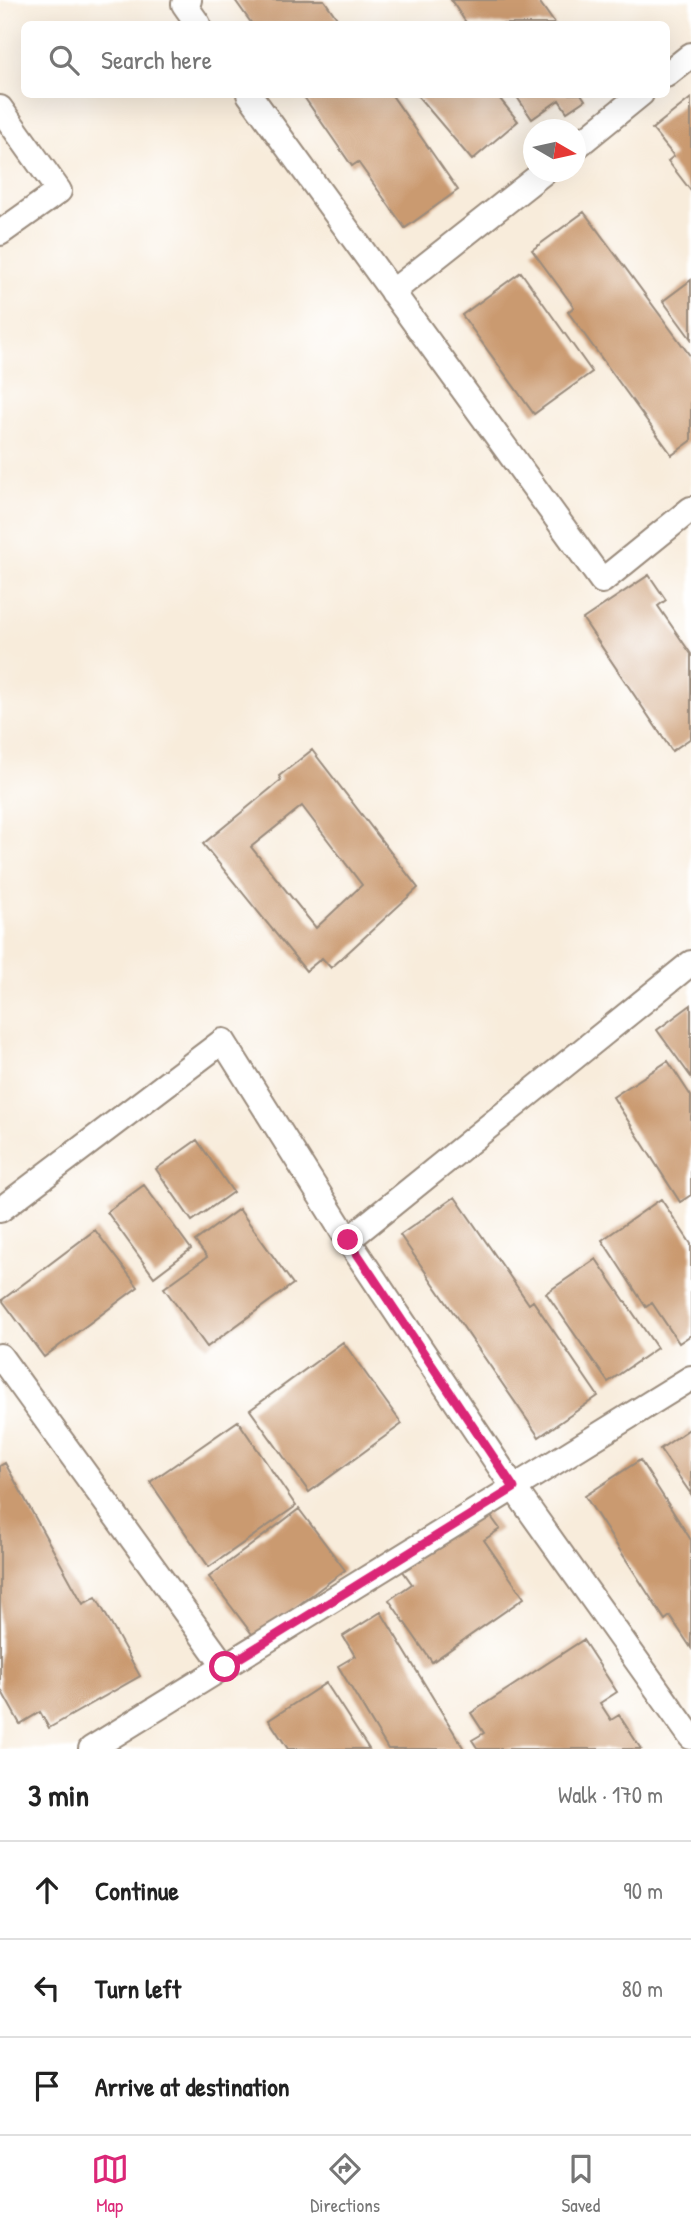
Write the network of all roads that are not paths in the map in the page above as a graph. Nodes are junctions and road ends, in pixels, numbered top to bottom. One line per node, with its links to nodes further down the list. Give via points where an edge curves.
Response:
1 (189, 0): 2 (street, via 184,4)
2 (196, 21)
3 (691, 55): 4 (street)
4 (670, 72)
5 (252, 98): 11 (street)
6 (636, 98): 8 (street)
7 (0, 108): 10 (street, via 59,191)
8 (586, 139)
9 (531, 182): 11 (street)
10 (0, 233)
11 (392, 292): 12 (street, via 602,580)
12 (691, 509)
13 (691, 963): 15 (street)
14 (0, 1210): 15 (street, via 223,1041)
15 (348, 1240): 18 (street)
16 (0, 1356): 19 (street)
17 (691, 1378): 18 (street)
18 (514, 1488): 19 (street); 20 (street)
19 (225, 1667): 21 (street)
20 (691, 1737)
21 (91, 1749)

